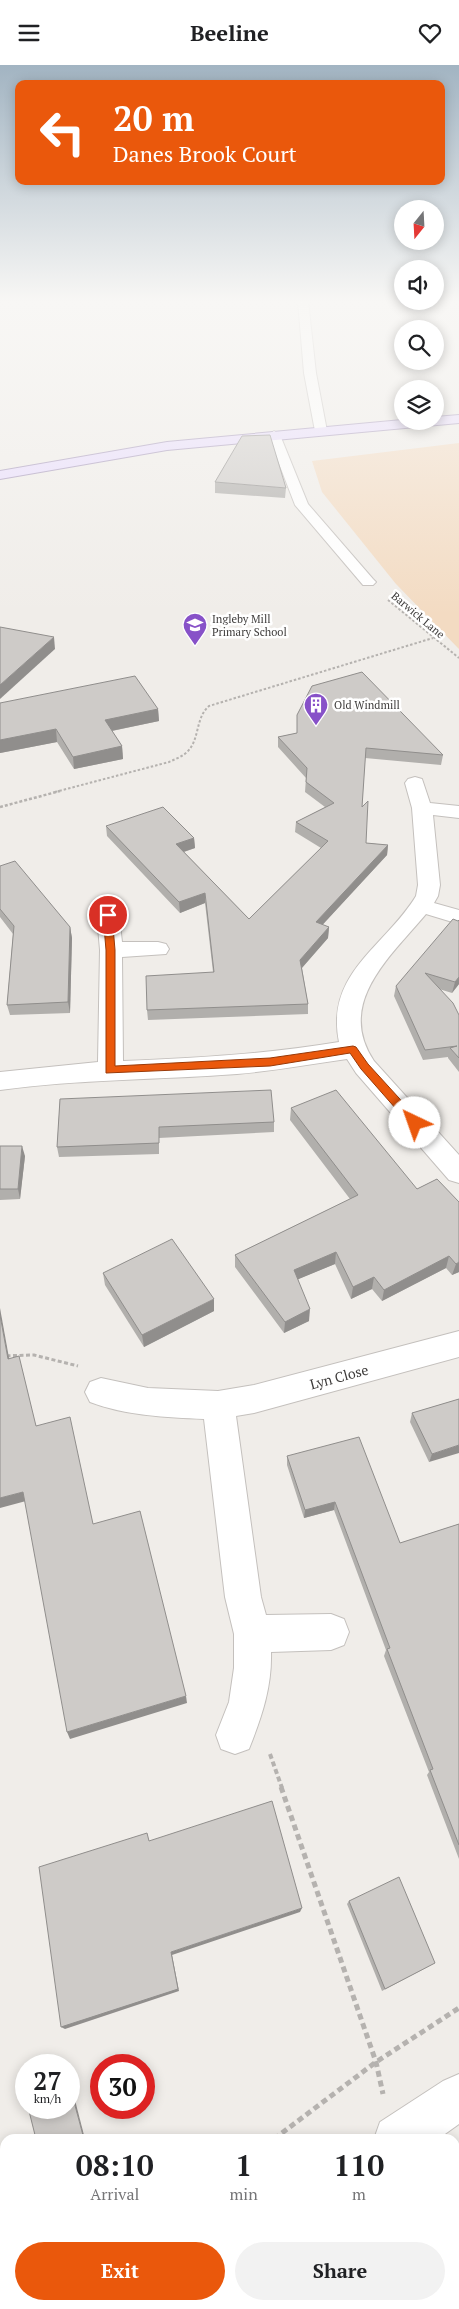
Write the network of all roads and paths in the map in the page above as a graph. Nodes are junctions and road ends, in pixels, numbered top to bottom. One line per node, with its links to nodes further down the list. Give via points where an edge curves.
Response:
1 (316, 406): 5 (street)
2 (459, 419): 3 (main road)
3 (444, 420)
4 (394, 424): 5 (main road)
5 (321, 431): 6 (main road)
6 (274, 435): 7 (main road, via 167,446); 8 (street, via 302,505)
7 (0, 475)
8 (368, 582): 9 (path, Barwick Lane)
9 (433, 638): 10 (path, Barwick Lane); 12 (path, via 209,706 202,710 194,740 186,752 169,762)
10 (459, 658)
11 (415, 783): 13 (street)
12 (0, 807)
13 (422, 809): 14 (street); 15 (street, via 429,885)
14 (459, 812)
15 (421, 906): 17 (street); 20 (street, via 361,977 349,1010)
16 (108, 915): 19 (street)
17 (459, 917)
18 (158, 949): 19 (street)
19 (111, 950): 21 (street)
20 (353, 1049): 21 (street, via 270,1062); 23 (street, via 365,1067)
21 (110, 1070): 22 (street)
22 (0, 1081)
23 (459, 1173)
24 (459, 1344): 27 (street, Lyn Close, via 254,1399)
25 (0, 1356): 26 (path, via 34,1355 106,1373)
26 (101, 1392): 27 (street, Lyn Close, via 148,1402)
27 (218, 1405): 29 (street, via 243,1597)
28 (331, 1632): 29 (street)
29 (252, 1634): 30 (street, via 253,1668)
30 (248, 1702): 31 (street); 33 (path, via 273,1760)
31 (235, 1735)
32 (459, 2008): 33 (path)
33 (376, 2061): 35 (path); 36 (path)
34 (459, 2097): 35 (street)
35 (391, 2119)
36 (281, 2134)

